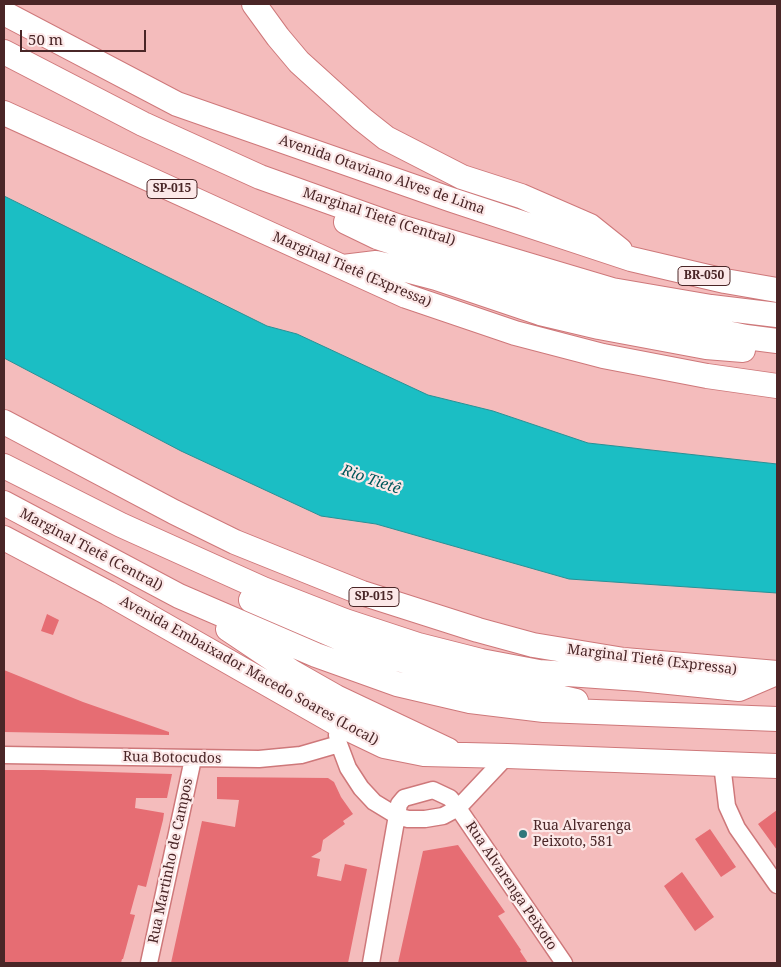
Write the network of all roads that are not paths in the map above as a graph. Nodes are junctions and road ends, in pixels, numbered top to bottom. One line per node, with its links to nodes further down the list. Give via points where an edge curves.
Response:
1 (254, 4): 6 (highway, via 299,62 386,138 462,177 521,196 590,226)
2 (4, 12): 6 (highway, Avenida Otaviano Alves de Lima, via 177,104)
3 (4, 52): 5 (highway, Marginal Tietê (Central), via 144,124)
4 (4, 112): 7 (highway, Marginal Tietê (Expressa) / SP-015)
5 (260, 177): 9 (highway, Marginal Tietê (Central), via 397,226 612,290); 10 (highway, via 287,195 377,236 516,282 617,310)
6 (631, 259): 8 (highway, Avenida Otaviano Alves de Lima / BR-050)
7 (341, 267): 11 (highway, via 376,263 436,278 540,313 599,327 706,347); 12 (highway, Marginal Tietê (Expressa) / SP-015, via 406,296 515,333 603,356)
8 (777, 290)
9 (777, 315)
10 (777, 341)
11 (777, 353)
12 (777, 386)
13 (4, 422): 19 (highway, Marginal Tietê (Expressa) / SP-015, via 235,542 370,596 533,645 624,660)
14 (5, 466): 16 (highway)
15 (4, 503): 18 (highway, Marginal Tietê (Central))
16 (121, 525): 19 (highway, via 321,612 418,645 481,661 539,672 739,689); 20 (highway, via 152,555 365,649 418,665)
17 (4, 538): 22 (highway, Avenida Embaixador Macedo Soares (Local), via 238,668)
18 (179, 596): 20 (highway, via 316,655 397,684 470,701 544,710); 23 (highway, via 292,672 351,705)
19 (776, 673)
20 (622, 714): 21 (highway)
21 (777, 719)
22 (337, 734): 23 (highway, Avenida Embaixador Macedo Soares (Local), via 424,754); 26 (street, Rua Botocudos, via 301,755); 30 (street, Rua Alvarenga Peixoto, via 348,768 361,788 374,802)
23 (456, 755): 25 (highway, Avenida Embaixador Macedo Soares (Local))
24 (4, 756): 26 (street, Rua Botocudos)
25 (507, 756): 27 (highway, Avenida Embaixador Macedo Soares (Local)); 29 (street, Rua Alvarenga Peixoto)
26 (193, 759): 32 (street, Rua Martinho de Campos)
27 (722, 764): 28 (highway, Avenida Embaixador Macedo Soares (Local)); 31 (street, via 726,806 737,828)
28 (777, 766)
29 (458, 808): 30 (street, Rua Alvarenga Peixoto, via 426,820); 30 (street, via 450,798 433,790 404,798); 34 (street, Rua Alvarenga Peixoto)
30 (397, 816): 33 (street)
31 (777, 885)
32 (148, 963)
33 (371, 963)
34 (564, 963)

